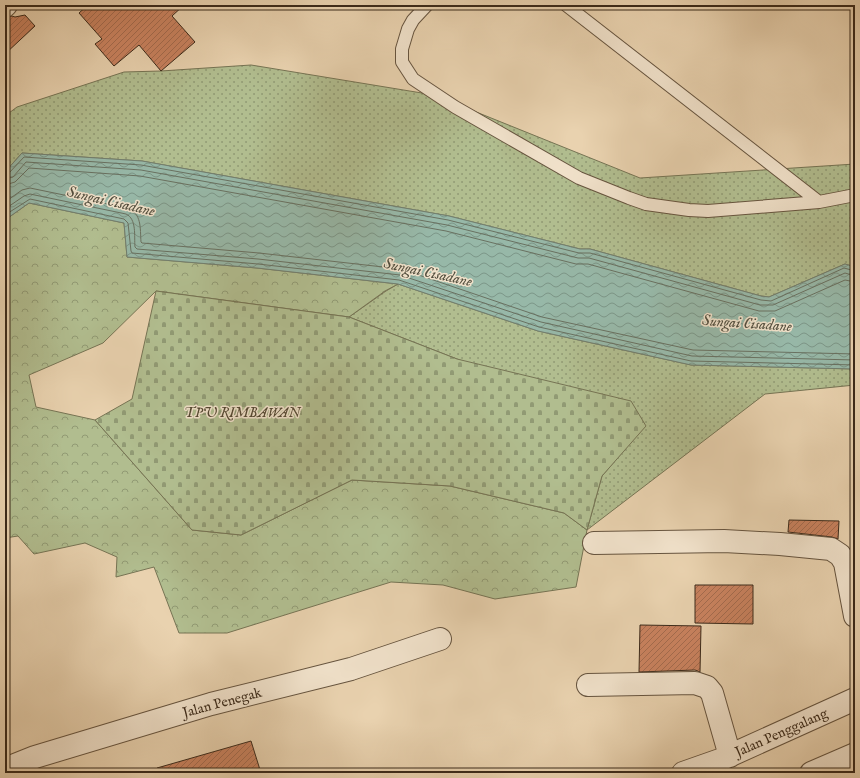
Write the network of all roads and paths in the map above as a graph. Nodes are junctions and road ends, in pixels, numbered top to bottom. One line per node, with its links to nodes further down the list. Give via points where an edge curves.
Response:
1 (427, 5): 4 (lane, via 413,20 402,49 402,62 413,79 456,108 579,178 646,204 689,210 708,211)
2 (566, 5): 4 (lane)
3 (855, 195): 4 (lane)
4 (819, 202)
5 (594, 543): 6 (street, via 724,541 831,549 840,555 845,563)
6 (855, 616)
7 (440, 639): 12 (street, Jalan Penegak, via 351,669 210,704)
8 (588, 684): 11 (street, via 694,683 708,687)
9 (855, 699): 11 (street, Jalan Penggalang)
10 (855, 754): 15 (street)
11 (730, 756): 14 (street, Jalan Penggalang)
12 (37, 765): 13 (street, Jalan Penegak)
13 (5, 769)
14 (684, 773)
15 (811, 773)

